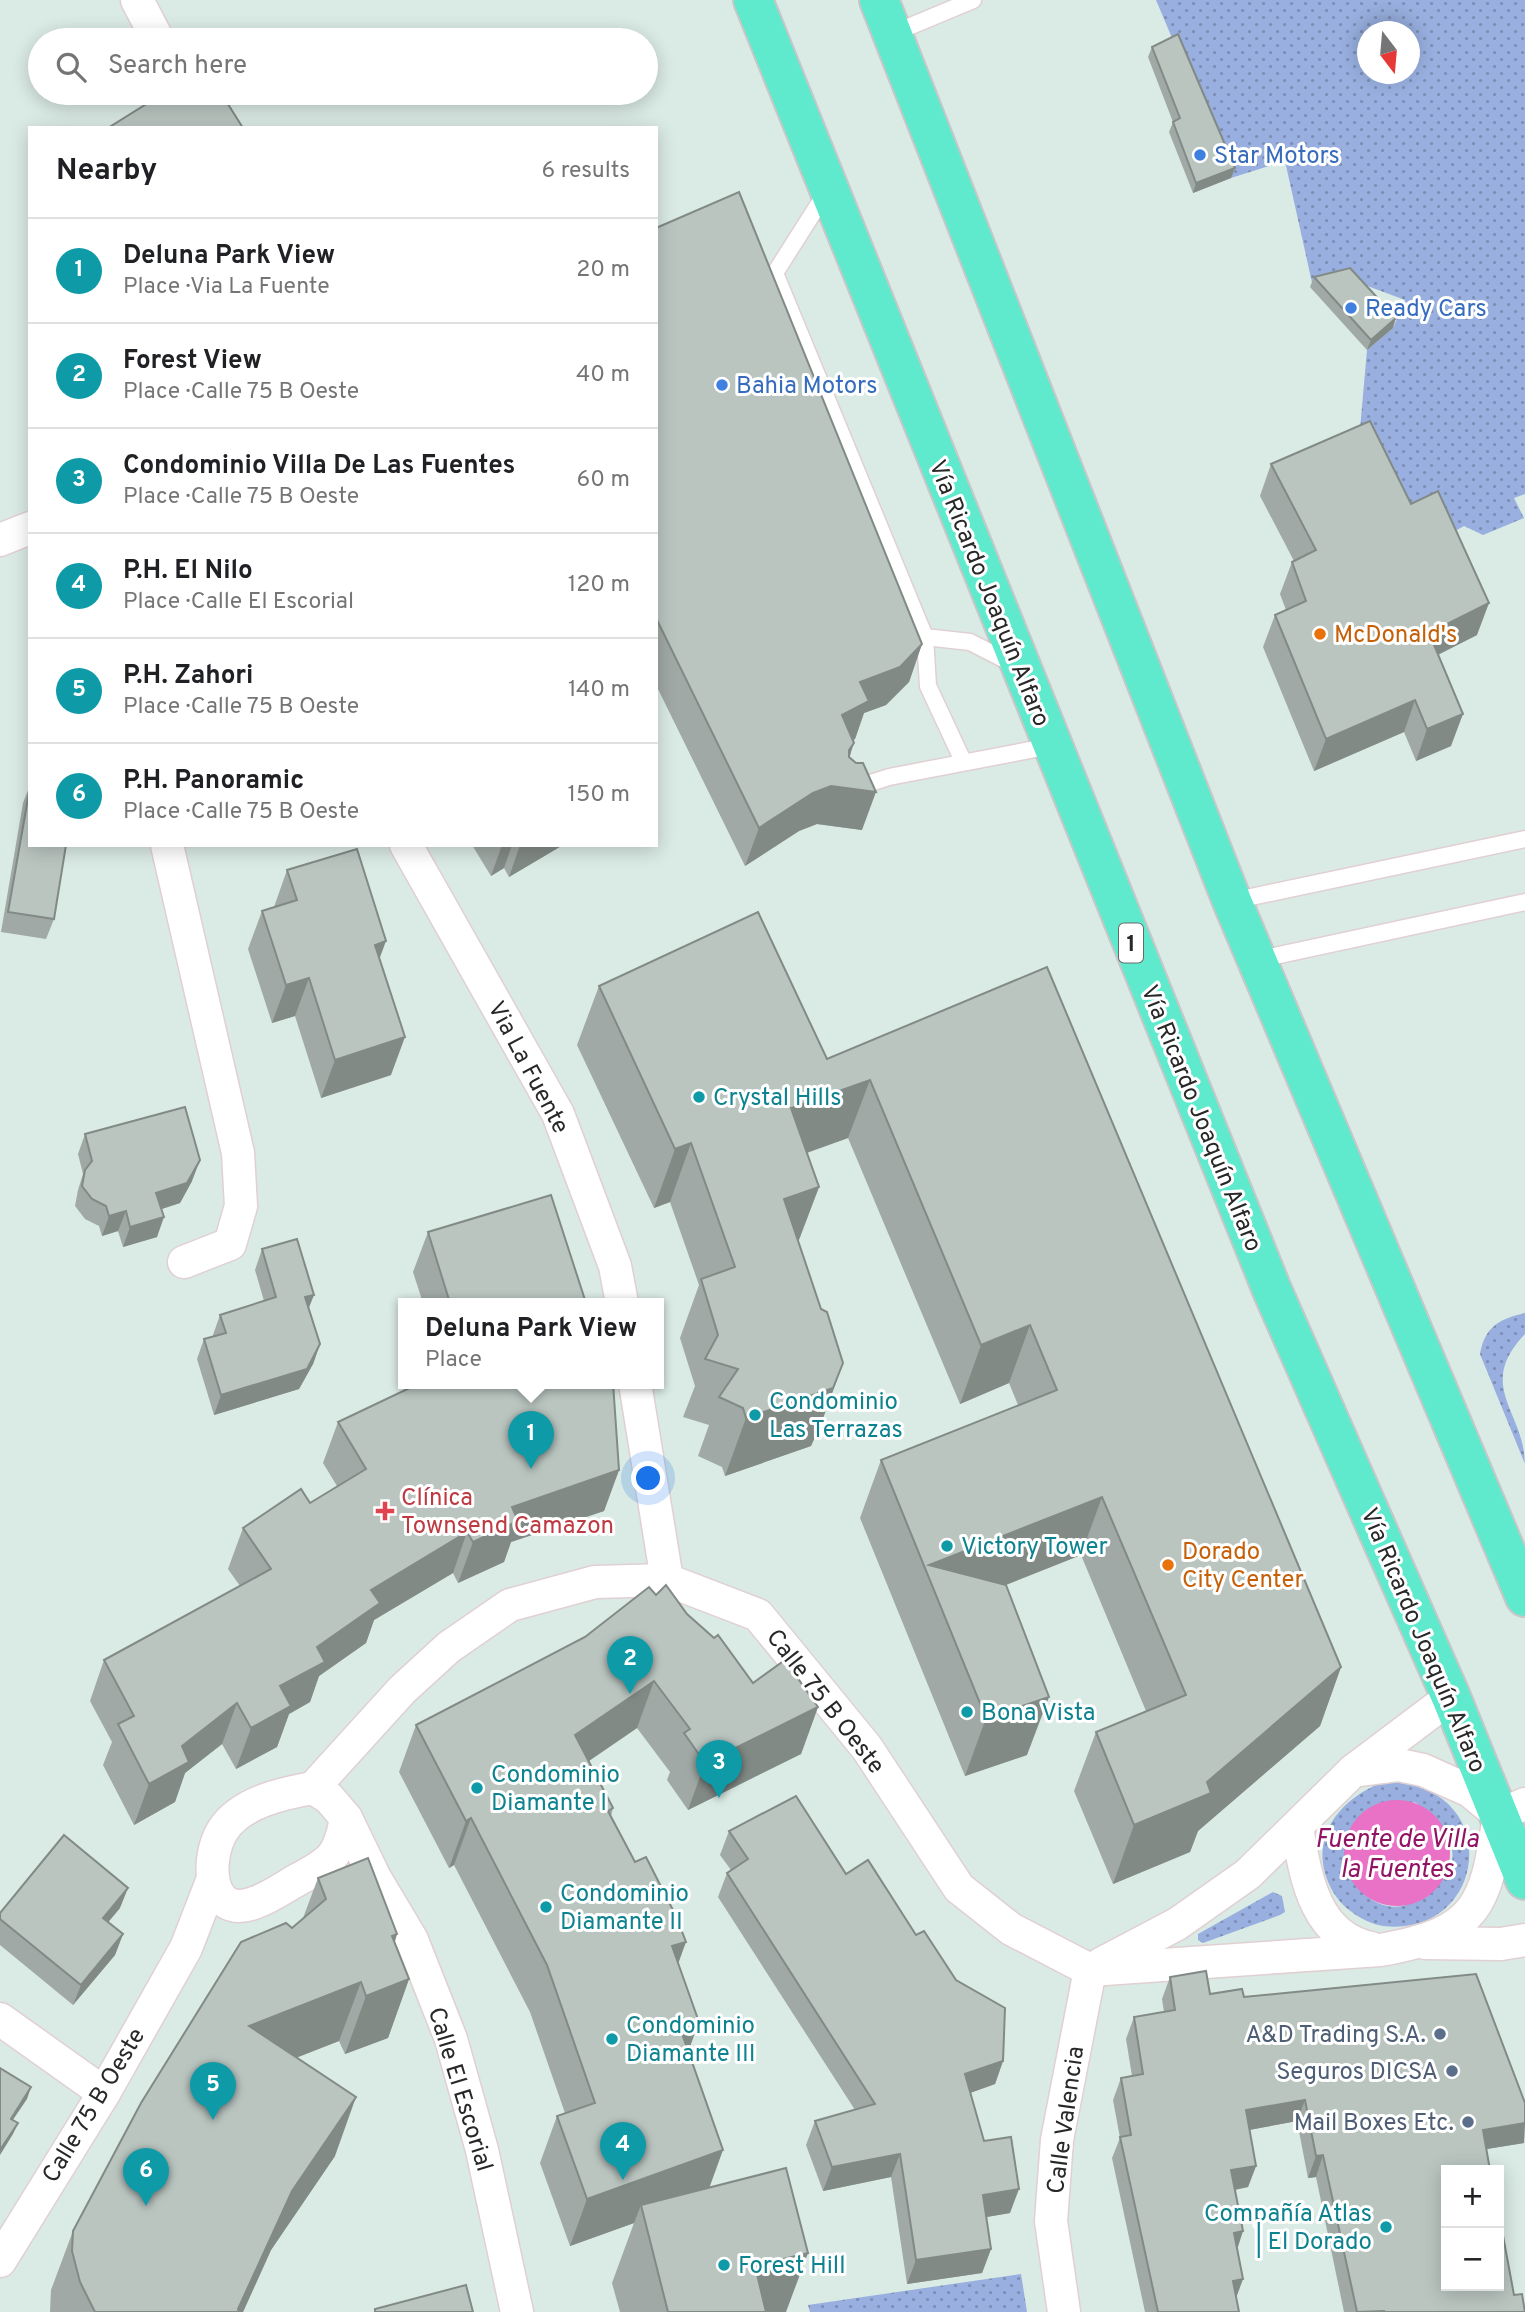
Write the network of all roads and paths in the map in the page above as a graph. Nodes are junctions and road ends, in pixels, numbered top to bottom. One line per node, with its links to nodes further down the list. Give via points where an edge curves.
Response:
1 (137, 0): 5 (street)
2 (753, 0): 6 (main road, Vía Ricardo Joaquín Alfaro / 1)
3 (973, 0): 4 (lane)
4 (887, 16): 17 (main road)
5 (152, 28)
6 (829, 189): 9 (lane, via 775,273); 10 (main road, Vía Ricardo Joaquín Alfaro / 1)
7 (28, 529): 8 (street)
8 (0, 540)
9 (925, 637): 10 (lane, via 970,642); 12 (lane, via 928,686)
10 (1019, 667): 11 (main road, Vía Ricardo Joaquín Alfaro / 1)
11 (1051, 746): 12 (lane); 25 (main road, Vía Ricardo Joaquín Alfaro / 1, via 1272,1290)
12 (963, 761): 13 (lane)
13 (845, 791)
14 (1525, 839): 17 (lane)
15 (167, 847): 20 (street, via 238,1153 241,1206 230,1244)
16 (407, 847): 21 (street, Via La Fuente, via 558,1114 615,1266)
17 (1232, 901): 19 (main road)
18 (1525, 902): 19 (lane)
19 (1256, 960): 24 (main road)
20 (184, 1262)
21 (621, 1298)
22 (636, 1389): 23 (street)
23 (667, 1580): 27 (street, Calle 75 B Oeste, via 595,1581 510,1605 449,1647 402,1690); 40 (street, Calle 75 B Oeste, via 758,1615 867,1748 959,1888 1011,1929)
24 (1525, 1597)
25 (1451, 1697): 26 (street); 28 (main road, Vía Ricardo Joaquín Alfaro / 1)
26 (1353, 1771): 28 (street, via 1399,1765 1423,1770); 30 (street)
27 (313, 1788): 29 (street); 34 (street, via 285,1793 237,1816 223,1830 216,1848)
28 (1512, 1809): 33 (main road, Vía Ricardo Joaquín Alfaro / 1); 37 (street, via 1485,1889 1462,1921)
29 (346, 1818): 31 (street, via 341,1846); 32 (street, Calle El Escorial)
30 (1297, 1828): 39 (street, via 1312,1892 1326,1923 1354,1945); 40 (street, via 1248,1874 1177,1924)
31 (327, 1864): 32 (street); 35 (street)
32 (374, 1878): 44 (street, Calle El Escorial, via 411,1940 451,2039 482,2150)
33 (1525, 1880)
34 (212, 1881): 35 (street, via 220,1898 234,1905); 38 (street, Calle 75 B Oeste)
35 (253, 1904): 38 (street, Calle 75 B Oeste)
36 (1525, 1940): 37 (street)
37 (1420, 1943): 39 (street)
38 (186, 1948): 42 (street, Calle 75 B Oeste)
39 (1380, 1950): 40 (street)
40 (1090, 1970): 45 (street, Calle Valencia, via 1056,2154 1051,2221)
41 (0, 2019): 42 (street)
42 (104, 2093): 43 (street, Calle 75 B Oeste)
43 (0, 2261)
44 (517, 2312)
45 (1064, 2312)

